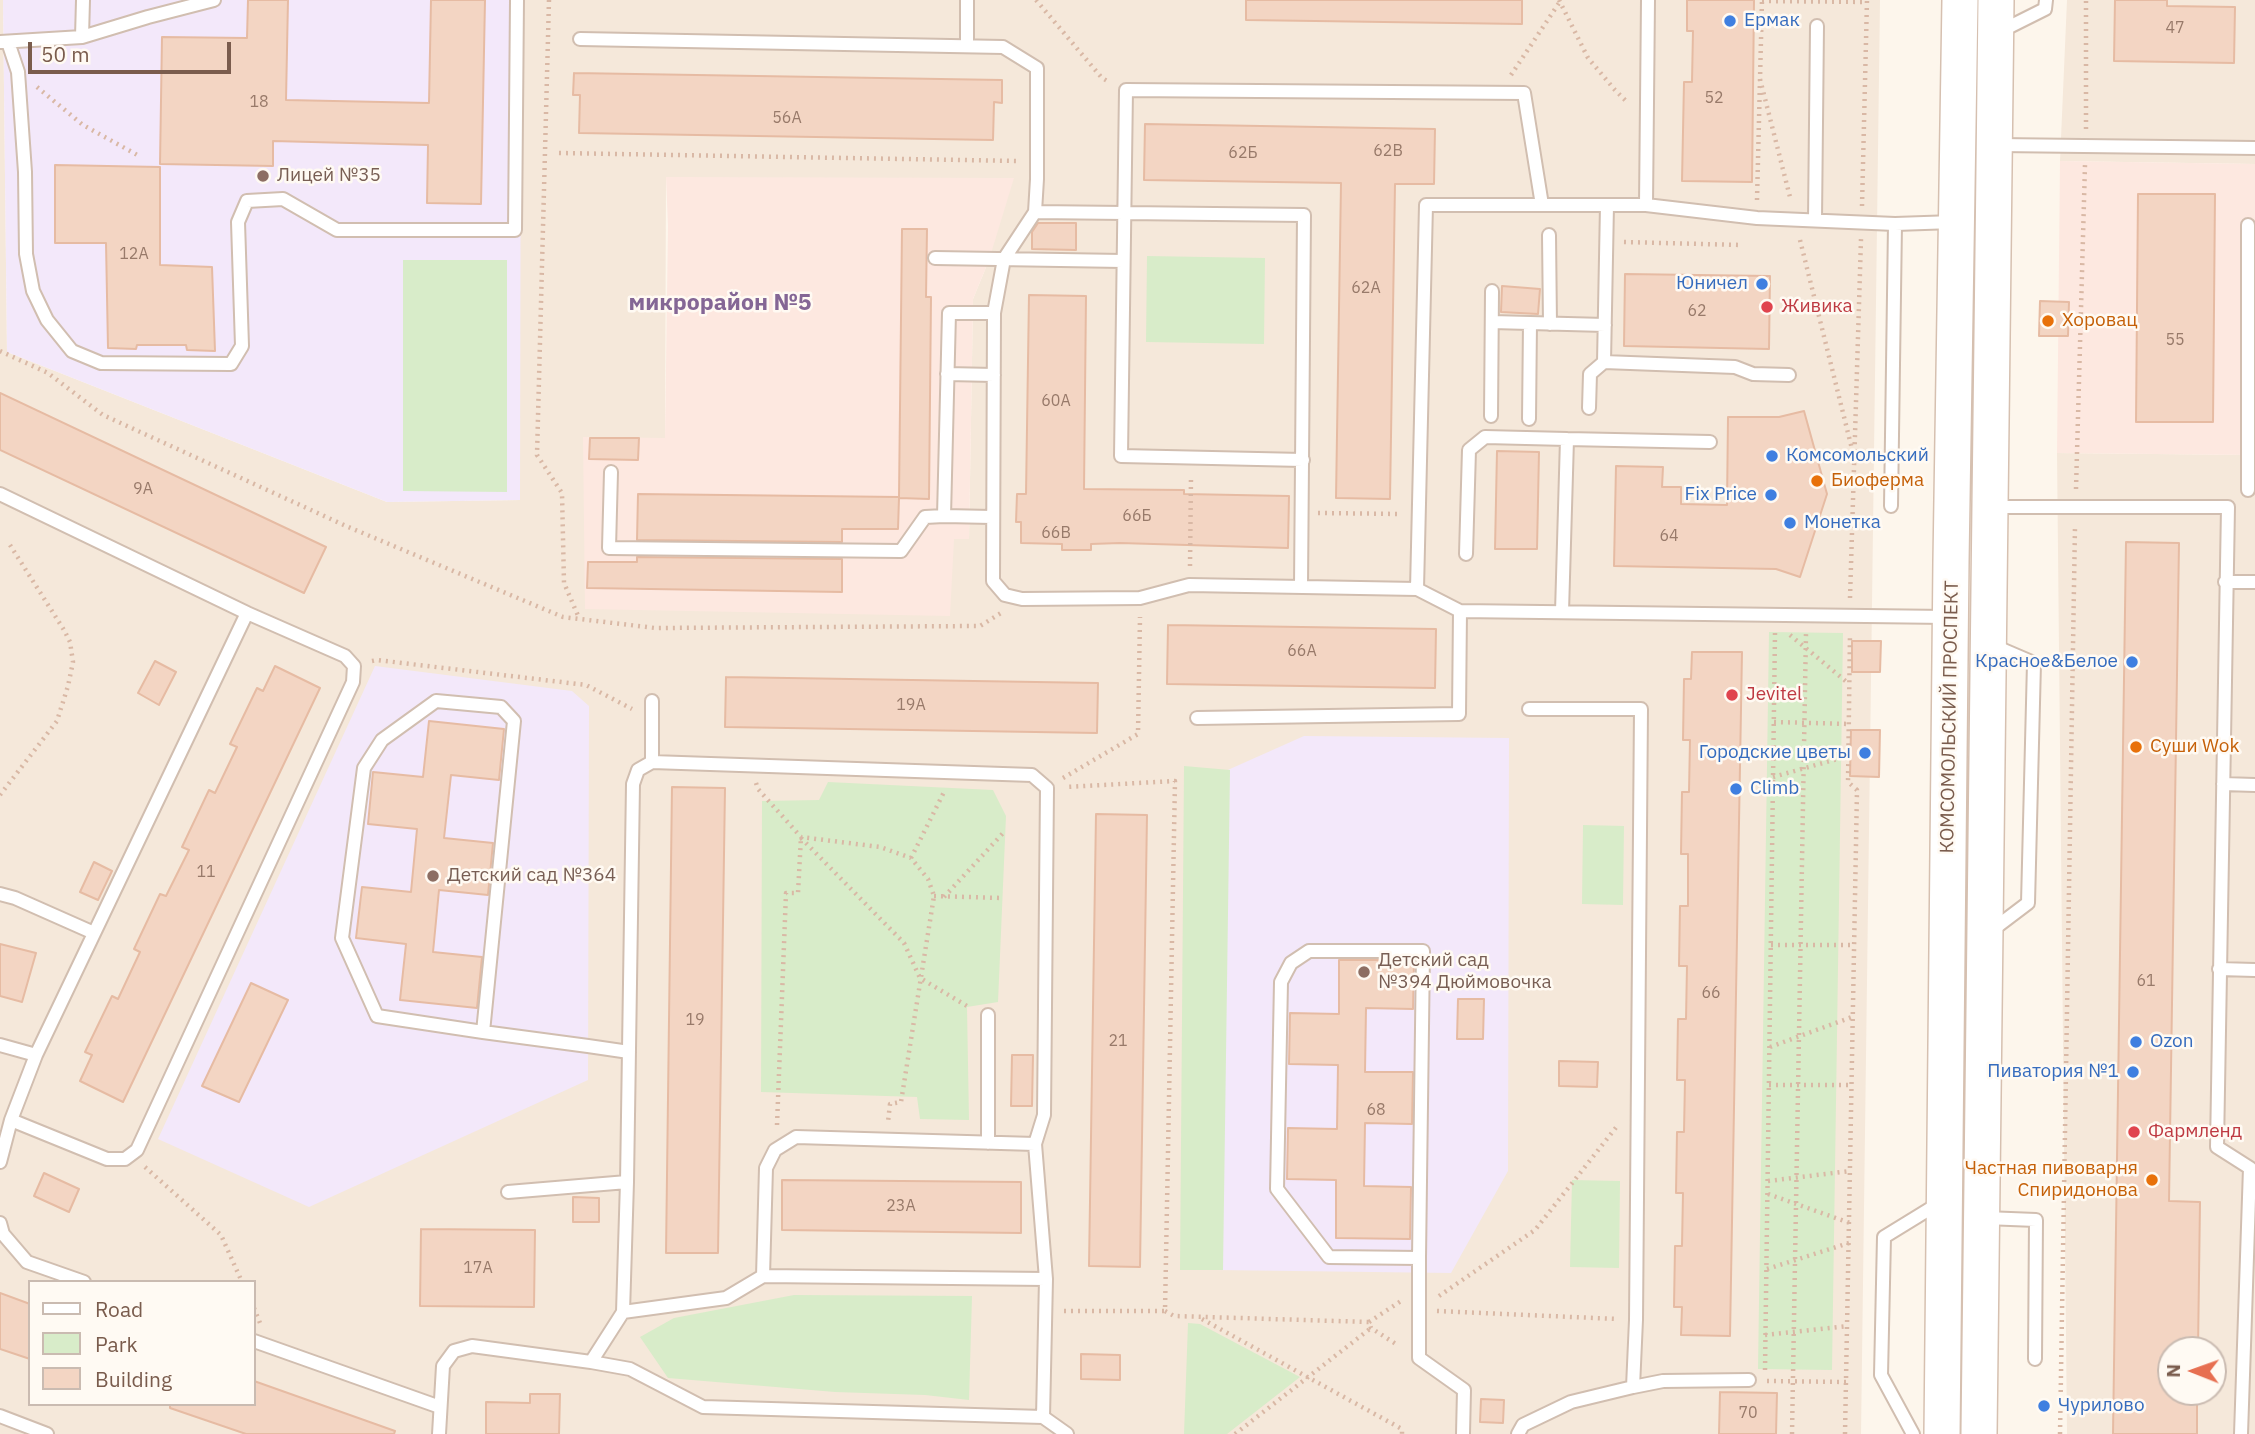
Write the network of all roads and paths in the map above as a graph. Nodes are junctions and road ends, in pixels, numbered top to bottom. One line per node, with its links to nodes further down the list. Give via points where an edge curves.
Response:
1 (83, 0): 16 (lane)
2 (214, 0): 16 (lane)
3 (517, 0): 20 (lane, via 515,230 337,230 283,199 247,201 238,222 242,346 231,364 100,363 72,351 47,320 33,290 26,254)
4 (550, 0): 97 (path, via 537,455 562,493 564,583)
5 (967, 0): 19 (lane)
6 (1036, 0): 22 (path, via 1102,78)
7 (1648, 0): 24 (lane)
8 (1960, 0): 39 (main road, КОМСОМОЛЬСКИЙ ПРОСПЕКТ)
9 (2046, 0): 14 (lane, via 2045,9)
10 (2086, 0): 26 (path)
11 (1560, 1): 23 (path); 24 (path, via 1588,58)
12 (1762, 1): 13 (path); 21 (path)
13 (1867, 1): 41 (path)
14 (1996, 17): 25 (main road, КОМСОМОЛЬСКИЙ ПРОСПЕКТ)
15 (1817, 26): 38 (lane)
16 (82, 37): 18 (lane)
17 (580, 39): 19 (lane)
18 (4, 42): 20 (lane)
19 (967, 46): 30 (lane, via 1003,47 1037,68)
20 (18, 72): 29 (path, via 83,125)
21 (1760, 79): 36 (path); 37 (path)
22 (1126, 90): 23 (lane); 35 (lane)
23 (1499, 93): 31 (lane, via 1524,93)
24 (1647, 121): 33 (lane)
25 (1994, 145): 26 (lane); 40 (main road, КОМСОМОЛЬСКИЙ ПРОСПЕКТ)
26 (2085, 147): 27 (lane); 76 (path)
27 (2255, 148)
28 (559, 153): 30 (path)
29 (141, 157)
30 (1037, 161): 34 (lane)
31 (1542, 205): 32 (lane); 78 (lane, via 1426,205)
32 (1607, 205): 33 (lane); 45 (lane)
33 (1646, 205): 36 (lane)
34 (1035, 212): 35 (lane); 48 (lane)
35 (1123, 213): 49 (lane); 69 (lane, via 1304,215)
36 (1756, 218): 37 (lane)
37 (1795, 220): 38 (lane); 67 (path)
38 (1815, 220): 41 (lane)
39 (1958, 222): 40 (main road); 42 (lane); 61 (main road, КОМСОМОЛЬСКИЙ ПРОСПЕКТ)
40 (1994, 222): 74 (main road, КОМСОМОЛЬСКИЙ ПРОСПЕКТ)
41 (1862, 223): 42 (lane); 67 (path)
42 (1895, 224): 73 (lane)
43 (2248, 225): 71 (lane)
44 (1549, 235): 54 (lane)
45 (1606, 242): 46 (path); 55 (lane)
46 (1741, 245)
47 (935, 258): 48 (lane)
48 (1004, 259): 49 (lane); 51 (lane)
49 (1123, 261): 68 (lane, via 1121,456)
50 (1492, 291): 52 (lane)
51 (994, 313): 58 (lane, via 949,313); 59 (lane)
52 (1492, 322): 53 (lane); 63 (lane)
53 (1530, 323): 54 (lane); 64 (lane)
54 (1550, 324): 55 (lane)
55 (1605, 325): 57 (lane)
56 (0, 351): 97 (path, via 48,373 103,415 346,526 563,617)
57 (1604, 362): 60 (lane, via 1735,367 1753,374); 62 (lane, via 1590,374)
58 (947, 374): 59 (lane); 79 (lane)
59 (994, 375): 80 (lane)
60 (1790, 375)
61 (1954, 380): 74 (main road, via 1966,407 1965,517 1972,524 1981,524); 96 (main road, КОМСОМОЛЬСКИЙ ПРОСПЕКТ)
62 (1589, 408)
63 (1491, 415)
64 (1529, 419)
65 (1567, 439): 66 (lane); 82 (lane, via 1485,437 1469,450); 91 (lane)
66 (1710, 442)
67 (1854, 456): 95 (path)
68 (1191, 458): 69 (lane); 85 (path)
69 (1303, 460): 77 (lane)
70 (611, 472): 79 (lane, via 609,548 901,551 925,517)
71 (2251, 487): 75 (lane)
72 (0, 494): 92 (lane)
73 (1891, 506)
74 (1991, 507): 76 (lane); 99 (main road, КОМСОМОЛЬСКИЙ ПРОСПЕКТ)
75 (2228, 507): 76 (lane); 83 (lane)
76 (2075, 508): 213 (path)
77 (1302, 513): 78 (path); 86 (lane)
78 (1419, 514): 87 (lane)
79 (944, 516): 80 (lane)
80 (992, 517): 89 (lane, via 993,581 1005,595)
81 (10, 545): 120 (path, via 67,636 73,662 57,721)
82 (1466, 554)
83 (2225, 582): 84 (lane); 117 (lane)
84 (2255, 582)
85 (1189, 584): 86 (lane); 88 (lane)
86 (1301, 586): 87 (lane)
87 (1417, 589): 90 (lane)
88 (1140, 598): 89 (lane); 119 (path, via 1138,734)
89 (1022, 599): 97 (path, via 980,626 655,628)
90 (1460, 611): 91 (lane); 105 (lane, via 1459,715)
91 (1562, 612): 93 (lane)
92 (247, 613): 101 (lane, via 345,656); 128 (lane)
93 (1775, 614): 94 (lane); 107 (path)
94 (1807, 615): 95 (lane); 100 (path)
95 (1850, 615): 96 (lane); 102 (path)
96 (1951, 617): 110 (main road, via 1964,598 1975,601 1979,609 1978,692); 164 (main road, КОМСОМОЛЬСКИЙ ПРОСПЕКТ)
97 (579, 618)
98 (1781, 628): 100 (path)
99 (1989, 643): 110 (main road, КОМСОМОЛЬСКИЙ ПРОСПЕКТ); 129 (lane, via 2034,663 2028,903)
100 (1806, 648): 102 (path); 108 (path)
101 (354, 666): 106 (path, via 377,660 586,685); 154 (lane, via 353,682)
102 (1849, 684): 109 (path)
103 (652, 701): 106 (lane)
104 (1529, 709): 148 (lane, via 1641,709)
105 (1197, 718)
106 (652, 720): 112 (lane)
107 (1774, 722): 108 (path); 116 (path)
108 (1805, 723): 109 (path); 114 (path)
109 (1849, 724): 111 (path)
110 (1988, 734): 129 (main road, КОМСОМОЛЬСКИЙ ПРОСПЕКТ)
111 (1848, 756): 114 (path); 132 (path, via 1848,782 1857,790)
112 (652, 762): 113 (lane); 143 (lane, via 638,770 633,784)
113 (749, 766): 115 (lane); 122 (path, via 758,789)
114 (1804, 768): 116 (path); 131 (path)
115 (953, 773): 119 (lane, via 1031,775); 123 (path)
116 (1773, 777): 130 (path)
117 (2223, 784): 118 (lane); 133 (lane)
118 (2255, 785)
119 (1047, 788): 152 (lane, via 1044,1115); 180 (path, via 1175,781)
120 (0, 795)
121 (1005, 831): 126 (path)
122 (801, 837): 123 (path, via 880,847); 135 (path, via 904,943); 153 (path, via 798,893 786,893)
123 (911, 858): 125 (path, via 928,879)
124 (0, 894): 128 (lane)
125 (934, 896): 126 (path); 135 (path)
126 (944, 897): 127 (path)
127 (1002, 898)
128 (94, 933): 144 (lane)
129 (1985, 936): 165 (main road, КОМСОМОЛЬСКИЙ ПРОСПЕКТ)
130 (1771, 945): 131 (path); 142 (path)
131 (1801, 945): 132 (path); 140 (path)
132 (1854, 945): 138 (path)
133 (2219, 969): 134 (lane); 156 (lane, via 2217,1147)
134 (2255, 970)
135 (920, 978): 136 (path); 150 (path, via 901,1102 890,1104)
136 (967, 1006)
137 (988, 1015): 151 (lane)
138 (1852, 1017): 140 (path); 147 (path)
139 (483, 1032): 139 (lane, via 514,722 501,707 436,701 382,740 364,768 342,938 377,1016); 143 (lane)
140 (1799, 1035): 142 (path); 146 (path)
141 (0, 1045): 144 (lane)
142 (1770, 1047): 145 (path)
143 (629, 1052): 160 (lane)
144 (36, 1055): 149 (lane)
145 (1769, 1085): 146 (path); 159 (path)
146 (1798, 1085): 147 (path); 158 (path)
147 (1852, 1086): 157 (path)
148 (1636, 1112): 177 (path, via 1613,1129 1535,1230); 182 (lane)
149 (11, 1120): 154 (lane, via 107,1159); 155 (lane)
150 (887, 1140): 151 (lane); 153 (lane, via 796,1137)
151 (988, 1143): 152 (lane)
152 (1035, 1144): 173 (lane)
153 (775, 1150): 172 (lane, via 766,1168)
154 (131, 1155): 175 (path, via 221,1235)
155 (0, 1162)
156 (2253, 1168): 214 (lane)
157 (1850, 1171): 158 (path); 167 (path)
158 (1797, 1177): 159 (path); 163 (path)
159 (1768, 1181): 162 (path)
160 (627, 1182): 161 (lane); 178 (lane)
161 (508, 1192)
162 (1768, 1194): 163 (path); 171 (path)
163 (1796, 1204): 167 (path); 170 (path)
164 (1944, 1215): 191 (main road, via 1947,1220 1952,1214 1967,1215 1972,1223 1971,1318); 210 (lane, via 1884,1237 1881,1375); 211 (main road, КОМСОМОЛЬСКИЙ ПРОСПЕКТ)
165 (1981, 1217): 189 (lane, via 2036,1220); 191 (main road, КОМСОМОЛЬСКИЙ ПРОСПЕКТ)
166 (0, 1223): 174 (lane, via 27,1262)
167 (1850, 1223): 168 (path)
168 (1849, 1243): 170 (path); 184 (path)
169 (1419, 1258): 169 (lane, via 1423,951 1309,951 1291,963 1281,982 1277,1189 1329,1257); 176 (lane)
170 (1795, 1260): 171 (path); 185 (path)
171 (1767, 1269): 186 (path)
172 (763, 1276): 173 (lane); 178 (lane, via 726,1298)
173 (1046, 1279): 179 (lane)
174 (78, 1280)
175 (241, 1280)
176 (1419, 1288): 177 (lane); 183 (path)
177 (1418, 1310): 182 (path); 188 (lane)
178 (623, 1311): 190 (lane)
179 (1046, 1311): 180 (path); 200 (lane)
180 (1166, 1311): 181 (path)
181 (1199, 1317): 183 (path); 192 (path)
182 (1636, 1320): 197 (lane)
183 (1370, 1325): 188 (path); 192 (path)
184 (1848, 1326): 185 (path); 196 (path)
185 (1794, 1332): 186 (path); 195 (path)
186 (1766, 1335): 194 (path)
187 (256, 1342): 198 (lane)
188 (1419, 1358): 206 (lane, via 1464,1390)
189 (2035, 1359)
190 (591, 1362): 198 (lane, via 472,1346 454,1351 443,1366); 200 (lane, via 630,1369 703,1406)
191 (1980, 1363): 212 (main road, КОМСОМОЛЬСКИЙ ПРОСПЕКТ)
192 (1307, 1378): 204 (path); 205 (path, via 1402,1429)
193 (1749, 1380): 194 (path); 197 (lane, via 1663,1381)
194 (1765, 1381): 195 (path)
195 (1793, 1381): 196 (path); 208 (path)
196 (1846, 1382): 209 (path)
197 (1633, 1387): 207 (lane, via 1571,1402 1523,1425)
198 (440, 1407): 202 (lane)
199 (0, 1416): 201 (lane)
200 (1043, 1417): 203 (lane)
201 (47, 1434)
202 (439, 1434)
203 (1067, 1434)
204 (1234, 1434)
205 (1402, 1434)
206 (1463, 1434)
207 (1518, 1434)
208 (1792, 1434)
209 (1845, 1434)
210 (1913, 1434)
211 (1942, 1434)
212 (1979, 1434)
213 (2060, 1434)
214 (2241, 1434)

